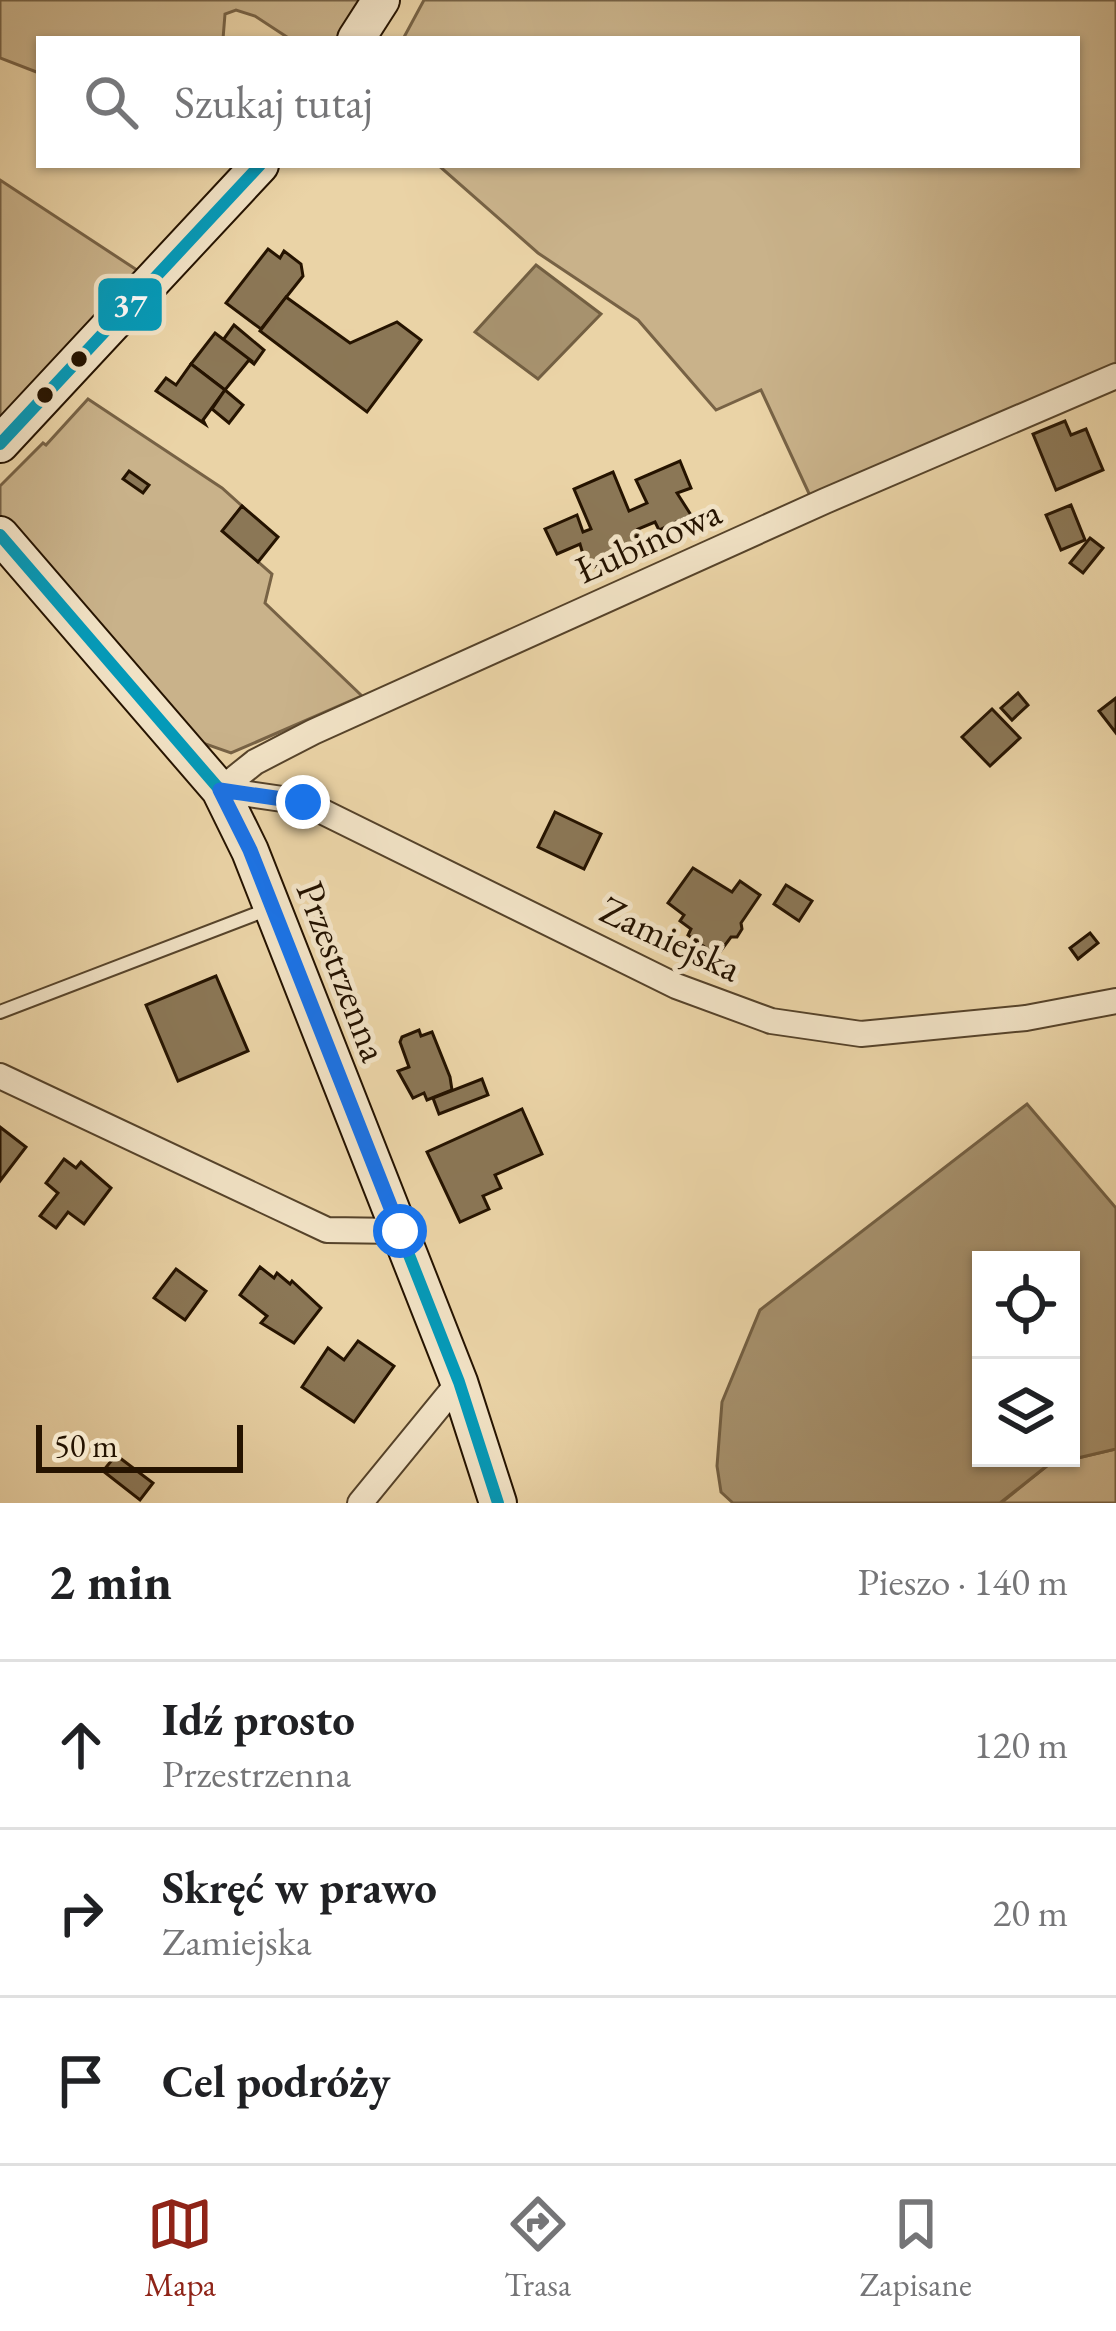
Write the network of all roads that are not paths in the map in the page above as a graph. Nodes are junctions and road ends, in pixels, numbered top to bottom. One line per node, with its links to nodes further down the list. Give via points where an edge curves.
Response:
1 (381, 0): 2 (street)
2 (358, 36)
3 (257, 168): 5 (street)
4 (1116, 376): 7 (street, Łubinowa, via 313,732 255,761)
5 (0, 444)
6 (0, 536): 7 (street, Przestrzenna)
7 (220, 790): 8 (street, Przestrzenna); 9 (street, Zamiejska, via 303,802 676,986 771,1021 861,1034)
8 (273, 908): 10 (lane); 12 (street, Przestrzenna)
9 (1116, 1001)
10 (0, 1012)
11 (0, 1076): 12 (street, via 327,1230)
12 (400, 1231): 13 (street, Przestrzenna)
13 (459, 1382): 14 (street); 15 (street, Przestrzenna)
14 (360, 1503)
15 (499, 1503)

